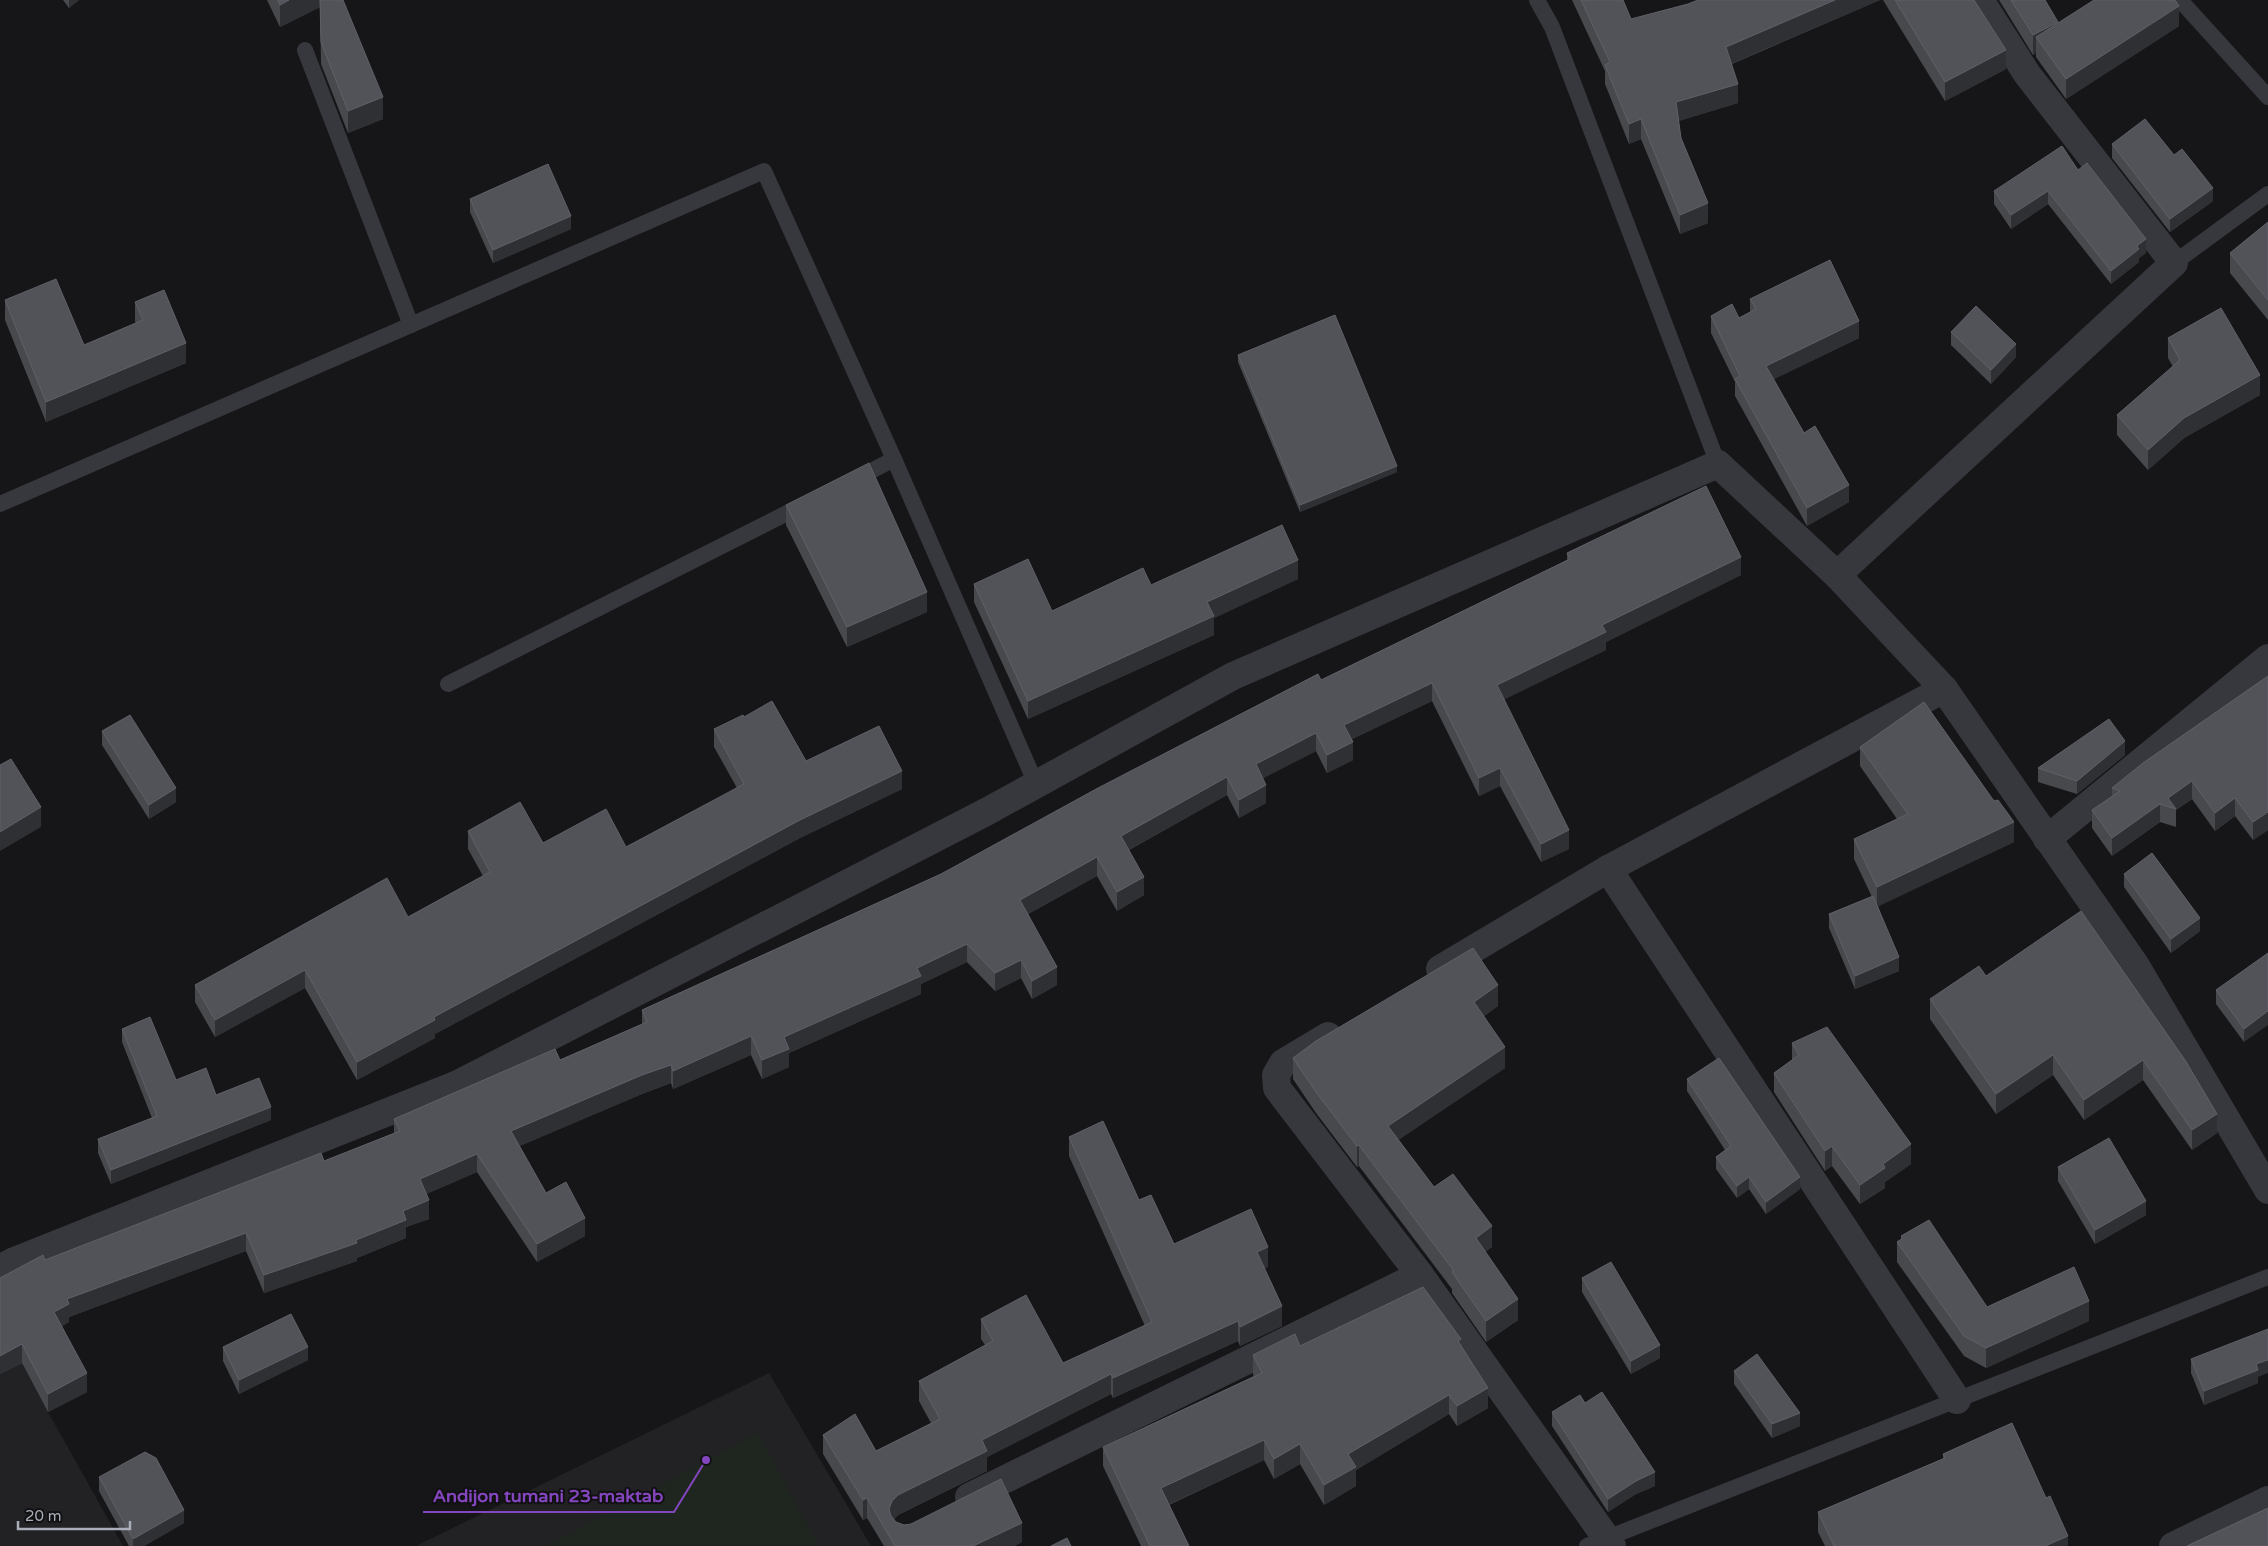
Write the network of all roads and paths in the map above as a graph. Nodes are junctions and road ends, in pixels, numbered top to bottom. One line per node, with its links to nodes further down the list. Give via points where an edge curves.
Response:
1 (1538, 0): 10 (lane, via 1552,28)
2 (1980, 0): 7 (street, via 2027,74)
3 (2180, 0): 5 (lane)
4 (305, 50): 8 (lane)
5 (2268, 97)
6 (2268, 194): 7 (lane)
7 (2174, 263): 14 (street)
8 (411, 325): 9 (lane, via 764,171); 13 (lane)
9 (894, 459): 11 (lane); 18 (lane)
10 (1718, 464): 14 (street); 18 (street, via 1233,676)
11 (841, 486)
12 (823, 495): 16 (lane)
13 (0, 504)
14 (1837, 575): 17 (street)
15 (2268, 658): 19 (street)
16 (448, 684)
17 (1944, 689): 19 (street); 20 (street)
18 (1036, 784): 24 (street, via 458,1084)
19 (2047, 838): 23 (street, via 2136,966)
20 (1608, 869): 21 (street); 27 (street)
21 (1422, 980)
22 (1346, 1026): 25 (street, via 1283,1063 1276,1075 1277,1088)
23 (2268, 1190)
24 (0, 1269)
25 (1420, 1275): 29 (street); 30 (street)
26 (2268, 1277): 27 (lane)
27 (1957, 1400): 30 (lane)
28 (2268, 1500): 31 (street)
29 (950, 1507)
30 (1602, 1543)
31 (2174, 1546)

